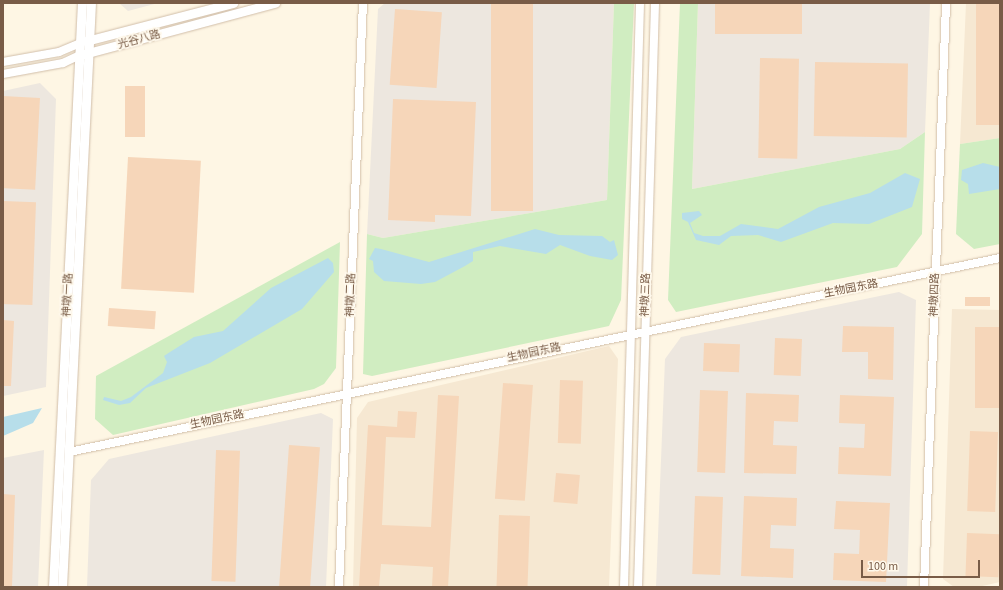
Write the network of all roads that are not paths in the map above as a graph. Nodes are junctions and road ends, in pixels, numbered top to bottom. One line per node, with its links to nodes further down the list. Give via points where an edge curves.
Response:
1 (82, 3): 9 (main road, 神墩一路)
2 (91, 3): 9 (main road, 神墩一路)
3 (232, 3): 9 (main road, 光谷八路)
4 (276, 3): 10 (main road, 光谷八路)
5 (363, 3): 17 (street, 神墩二路)
6 (640, 3): 16 (street, 神墩三路)
7 (655, 3): 15 (street, 神墩三路)
8 (946, 3): 14 (street, 神墩四路)
9 (86, 41): 10 (main road, 神墩一路); 11 (street, 光谷八路, via 59,52)
10 (85, 54): 12 (street, 光谷八路, via 62,63); 18 (main road, 神墩一路); 19 (main road, 神墩一路)
11 (3, 62)
12 (3, 74)
13 (1000, 258): 14 (street, 生物园东路)
14 (936, 272): 15 (street, 生物园东路); 24 (street, 神墩四路)
15 (645, 331): 16 (street, 生物园东路); 23 (street, 神墩三路)
16 (631, 333): 17 (street, 生物园东路); 22 (street, 神墩三路)
17 (347, 392): 18 (street, 生物园东路); 21 (street, 神墩二路)
18 (68, 452): 20 (main road, 神墩一路)
19 (53, 587)
20 (62, 587)
21 (339, 587)
22 (624, 587)
23 (638, 587)
24 (924, 587)

